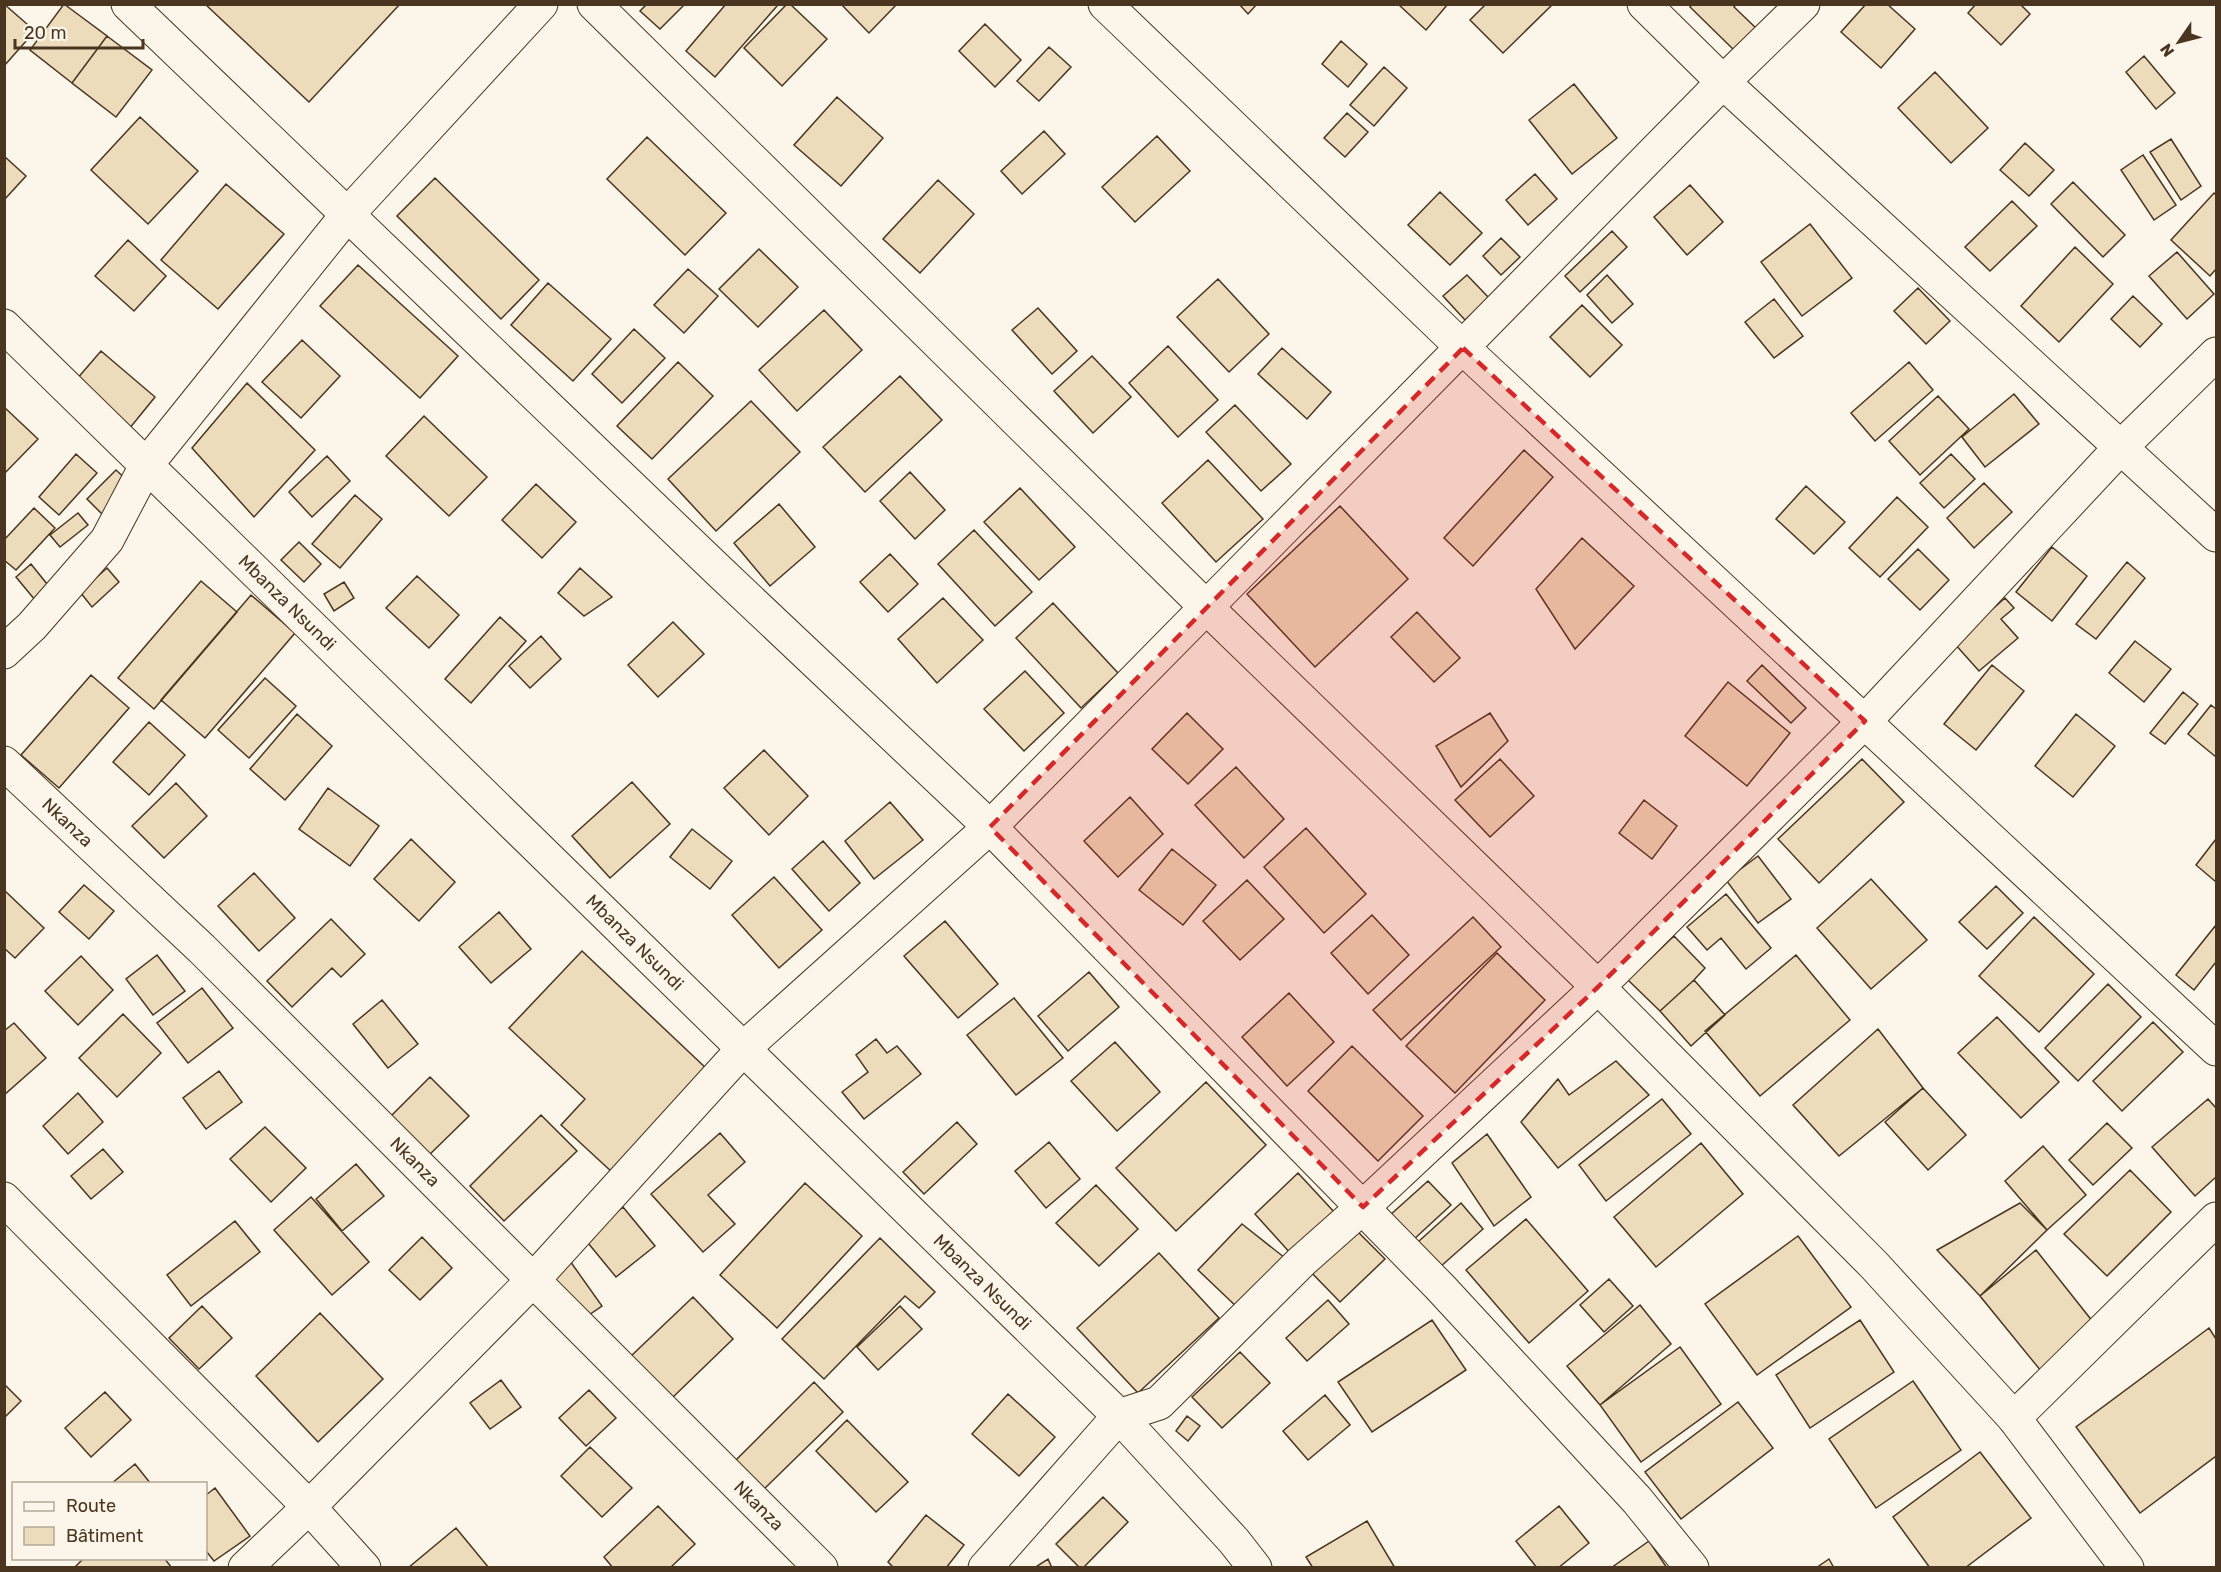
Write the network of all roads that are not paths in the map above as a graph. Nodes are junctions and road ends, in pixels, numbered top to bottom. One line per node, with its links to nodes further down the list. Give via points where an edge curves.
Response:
1 (128, 4): 8 (street)
2 (541, 4): 8 (street)
3 (594, 4): 15 (street)
4 (1105, 4): 10 (street)
5 (1644, 4): 7 (street)
6 (1803, 4): 7 (street)
7 (1723, 82): 10 (street); 12 (street)
8 (347, 214): 13 (street); 19 (street)
9 (4, 326): 13 (street, Mbanza Nsundi)
10 (1463, 348): 15 (street); 17 (street)
11 (2217, 354): 12 (street)
12 (2120, 448): 14 (street); 17 (street)
13 (147, 464): 16 (street, via 107,540 32,626); 21 (street, Mbanza Nsundi)
14 (2217, 535)
15 (1206, 607): 19 (street); 20 (street)
16 (4, 652)
17 (1865, 721): 20 (street); 22 (street)
18 (4, 763): 26 (street, Nkanza, via 202,949)
19 (990, 827): 21 (street); 24 (street)
20 (1598, 987): 24 (street); 28 (street, via 1874,1265)
21 (744, 1048): 26 (street); 27 (street, Mbanza Nsundi)
22 (2217, 1049)
23 (4, 1199): 29 (street)
24 (1364, 1207): 27 (street, via 1302,1261 1159,1403); 35 (street, via 1629,1492)
25 (2217, 1219): 28 (street)
26 (534, 1279): 29 (street); 32 (street, Nkanza)
27 (1119, 1416): 33 (street); 34 (street, Mbanza Nsundi)
28 (2014, 1418): 36 (street)
29 (309, 1507): 30 (street); 31 (street)
30 (244, 1568)
31 (364, 1568)
32 (821, 1568)
33 (986, 1568)
34 (1255, 1568)
35 (1692, 1568)
36 (2127, 1568)

